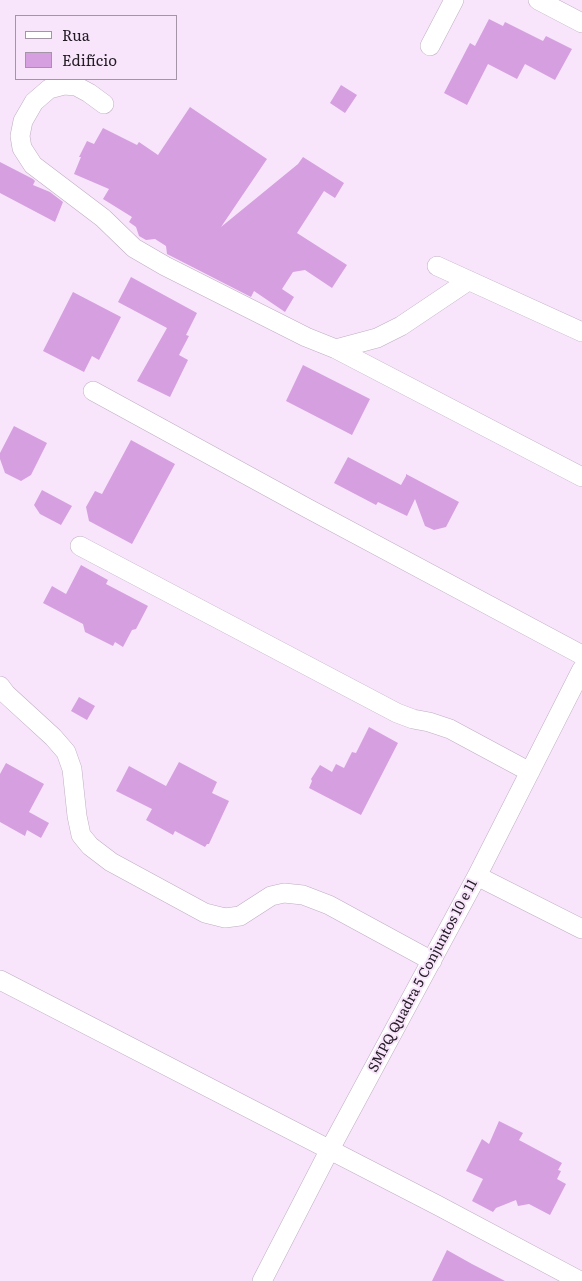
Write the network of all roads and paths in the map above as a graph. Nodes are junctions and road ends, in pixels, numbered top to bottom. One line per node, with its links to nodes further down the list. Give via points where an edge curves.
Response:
1 (454, 0): 4 (street)
2 (538, 0): 3 (street)
3 (582, 23)
4 (430, 46)
5 (104, 104): 9 (street, via 76,86 49,88 34,102 23,121 22,148 33,165 103,218 134,248 306,337)
6 (437, 266): 7 (street)
7 (468, 280): 8 (street); 9 (street, via 401,326 377,338)
8 (582, 332)
9 (336, 349): 11 (street)
10 (93, 391): 13 (street)
11 (582, 477)
12 (80, 546): 16 (street, via 397,713 450,729)
13 (582, 655)
14 (582, 669): 16 (street, SMPQ Quadra 5 Conjuntos 10 e 11)
15 (0, 686): 19 (street, via 66,752 72,769 82,835 90,846 111,862 205,913 225,918 240,916 271,896 284,893 303,895 329,905)
16 (530, 772): 17 (street, SMPQ Quadra 5 Conjuntos 10 e 11)
17 (477, 876): 18 (street); 19 (street, SMPQ Quadra 5 Conjuntos 10 e 11)
18 (582, 929)
19 (432, 961): 21 (street, SMPQ Quadra 5 Conjuntos 10 e 11)
20 (0, 980): 21 (street)
21 (329, 1150): 22 (street, SMPQ Quadra 5 Conjuntos 10 e 11); 23 (street)
22 (262, 1281)
23 (580, 1281)

